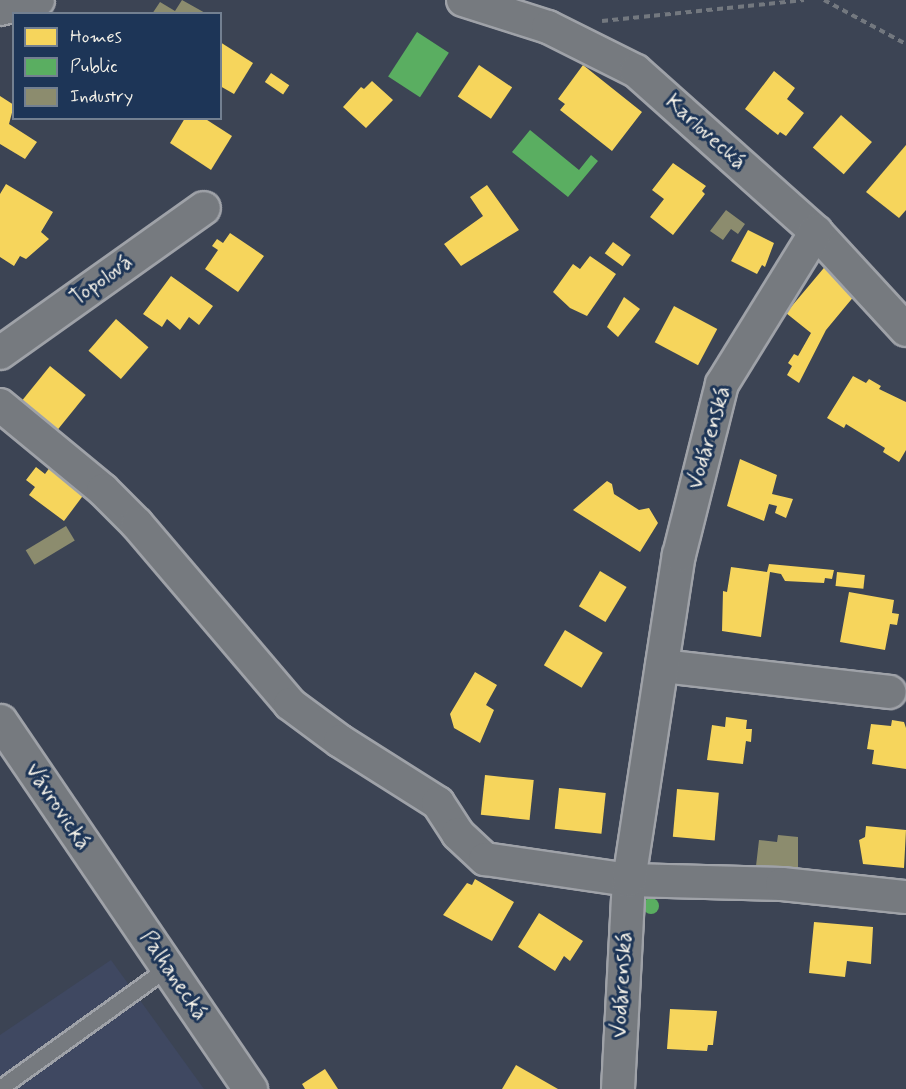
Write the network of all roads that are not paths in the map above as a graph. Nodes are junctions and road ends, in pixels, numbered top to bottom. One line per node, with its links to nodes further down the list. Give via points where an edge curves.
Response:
1 (38, 0): 3 (street)
2 (463, 0): 5 (street, Karlovecká, via 548,27 636,71)
3 (0, 9)
4 (204, 208): 7 (street, Topolová)
5 (816, 232): 6 (street, Karlovecká); 9 (street, Vodárenská, via 722,384 679,555)
6 (906, 330)
7 (0, 353)
8 (0, 405): 13 (street, via 103,490 137,524 290,704 339,741 438,803 458,834 485,859)
9 (662, 666): 10 (street); 13 (street, Vodárenská)
10 (890, 692)
11 (0, 722): 12 (street, Vávrovická)
12 (95, 862): 15 (street, Palhanecká)
13 (628, 880): 14 (street, via 783,884); 18 (street, Vodárenská)
14 (906, 897)
15 (167, 968): 16 (lane); 17 (street, Palhanecká)
16 (0, 1088)
17 (250, 1089)
18 (618, 1089)

